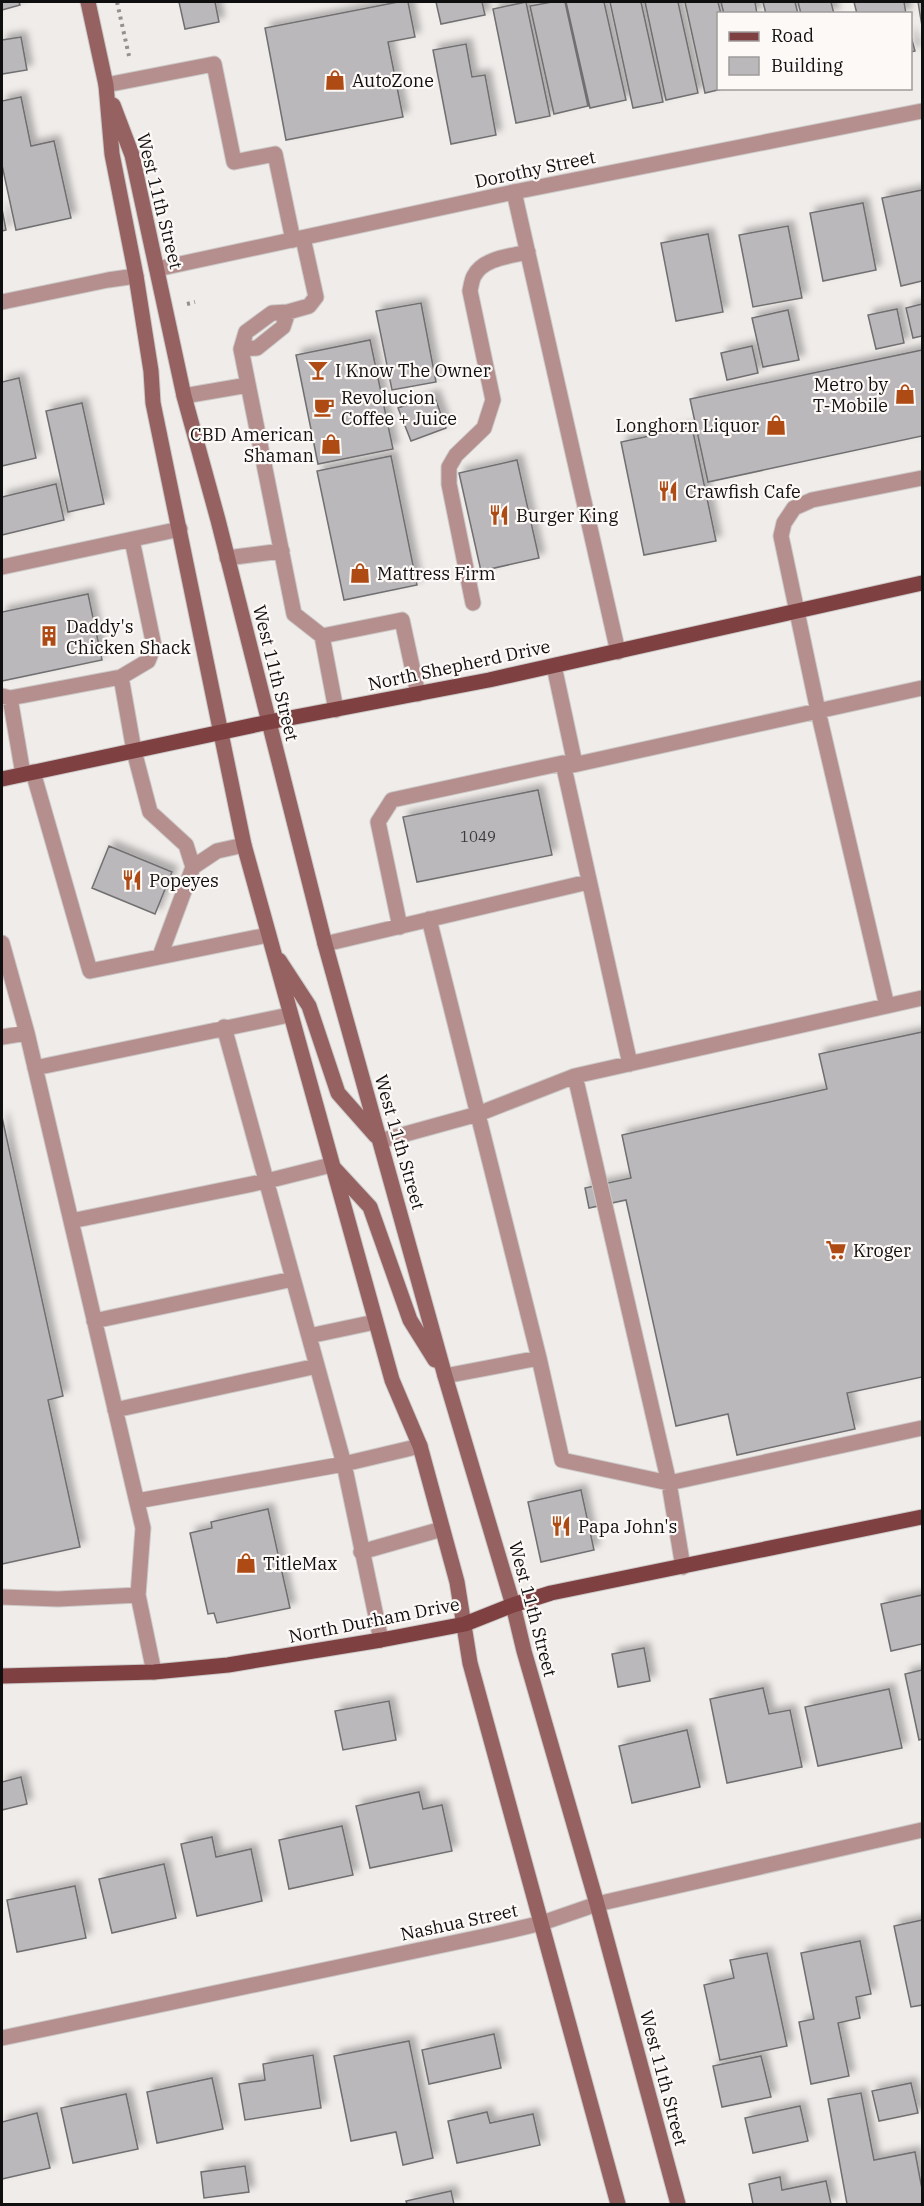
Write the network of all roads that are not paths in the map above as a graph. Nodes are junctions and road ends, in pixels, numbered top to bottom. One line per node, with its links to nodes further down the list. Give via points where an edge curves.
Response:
1 (88, 2): 2 (main road, West 11th Street)
2 (106, 85): 5 (street, via 214,64 234,162 275,154); 7 (main road, West 11th Street, via 132,155); 8 (main road, West 11th Street, via 112,154)
3 (922, 111): 4 (street, Dorothy Street)
4 (514, 192): 5 (street, Dorothy Street); 6 (street)
5 (298, 239): 7 (street, Dorothy Street); 10 (street, via 316,297 309,306 272,313 246,332 241,349)
6 (528, 252): 19 (street, via 484,265 474,275 470,291 493,400 484,428 449,467 449,484); 22 (street)
7 (157, 269): 11 (main road, West 11th Street)
8 (136, 276): 9 (street); 13 (main road, West 11th Street, via 153,403)
9 (2, 302)
10 (248, 385): 11 (street); 15 (street)
11 (184, 396): 16 (main road, West 11th Street)
12 (922, 478): 20 (street, via 812,500 794,508 784,523 782,536)
13 (180, 529): 14 (street); 31 (main road, West 11th Street)
14 (132, 540): 17 (street); 24 (street, via 154,646 148,661)
15 (282, 551): 16 (street); 21 (street, via 294,614)
16 (227, 558): 30 (main road, West 11th Street)
17 (2, 567)
18 (922, 583): 20 (main road, North Shepherd Drive)
19 (473, 603)
20 (796, 610): 22 (main road, North Shepherd Drive); 29 (street)
21 (322, 636): 26 (street, via 402,620); 28 (street)
22 (618, 652): 23 (main road, North Shepherd Drive)
23 (554, 666): 26 (main road, North Shepherd Drive); 33 (street)
24 (121, 677): 27 (street); 32 (street)
25 (922, 688): 29 (street)
26 (418, 694): 28 (main road, North Shepherd Drive)
27 (6, 697): 34 (street)
28 (336, 710): 30 (main road, North Shepherd Drive)
29 (818, 711): 33 (street); 46 (street)
30 (269, 722): 31 (main road, North Shepherd Drive); 43 (main road, West 11th Street)
31 (221, 733): 32 (main road, North Shepherd Drive); 36 (main road, West 11th Street)
32 (135, 751): 34 (main road, North Shepherd Drive); 37 (street, via 150,812 186,845)
33 (570, 766): 38 (street); 40 (street, via 563,763 392,800 378,822)
34 (28, 773): 35 (main road, North Shepherd Drive); 44 (street, via 90,971)
35 (2, 779)
36 (244, 845): 37 (street, via 217,851); 41 (main road, West 11th Street)
37 (193, 867): 44 (street)
38 (588, 882): 39 (street); 51 (street)
39 (429, 919): 40 (street); 54 (street)
40 (400, 927): 43 (street)
41 (269, 940): 44 (street); 47 (main road, West 11th Street); 55 (main road, via 309,1006 338,1093)
42 (2, 943): 49 (street)
43 (325, 944): 55 (main road, West 11th Street)
44 (160, 956)
45 (922, 998): 46 (street)
46 (887, 1006): 51 (street)
47 (289, 1015): 48 (street); 56 (main road, West 11th Street)
48 (224, 1027): 52 (street); 57 (street)
49 (27, 1032): 50 (street); 52 (street)
50 (2, 1038)
51 (630, 1064): 53 (street)
52 (35, 1068): 58 (street)
53 (575, 1076): 54 (street); 70 (street)
54 (478, 1114): 55 (street); 63 (street)
55 (380, 1141): 65 (main road, West 11th Street)
56 (331, 1165): 57 (street); 61 (main road, West 11th Street); 65 (main road, via 370,1207 410,1320)
57 (267, 1181): 58 (street); 59 (street)
58 (71, 1221): 60 (street)
59 (293, 1279): 60 (street); 62 (street)
60 (94, 1321): 66 (street)
61 (375, 1322): 62 (street); 68 (main road, West 11th Street, via 392,1380)
62 (309, 1336): 64 (street)
63 (539, 1359): 65 (street); 70 (street, via 562,1460)
64 (317, 1366): 66 (street); 69 (street)
65 (445, 1376): 78 (main road, West 11th Street)
66 (115, 1410): 71 (street)
67 (922, 1428): 70 (street)
68 (420, 1446): 69 (street); 73 (main road, West 11th Street)
69 (344, 1464): 71 (street); 74 (street)
70 (669, 1483): 75 (street)
71 (136, 1501): 76 (street, via 143,1528)
72 (922, 1517): 75 (main road, North Durham Drive)
73 (442, 1529): 74 (street); 79 (main road, West 11th Street)
74 (362, 1552): 80 (street)
75 (683, 1567): 78 (main road, North Durham Drive, via 551,1593)
76 (138, 1595): 77 (street); 81 (street)
77 (2, 1597)
78 (513, 1605): 79 (main road, North Durham Drive); 84 (main road, West 11th Street)
79 (465, 1624): 80 (main road, North Durham Drive); 85 (main road, West 11th Street, via 471,1663)
80 (381, 1640): 81 (main road, North Durham Drive, via 228,1665)
81 (154, 1672): 82 (main road, North Durham Drive)
82 (2, 1676)
83 (922, 1830): 84 (street, Nashua Street)
84 (597, 1904): 85 (street, Nashua Street); 88 (main road, West 11th Street)
85 (542, 1923): 86 (street, Nashua Street); 87 (main road, West 11th Street)
86 (2, 2038)
87 (618, 2205)
88 (678, 2205)

